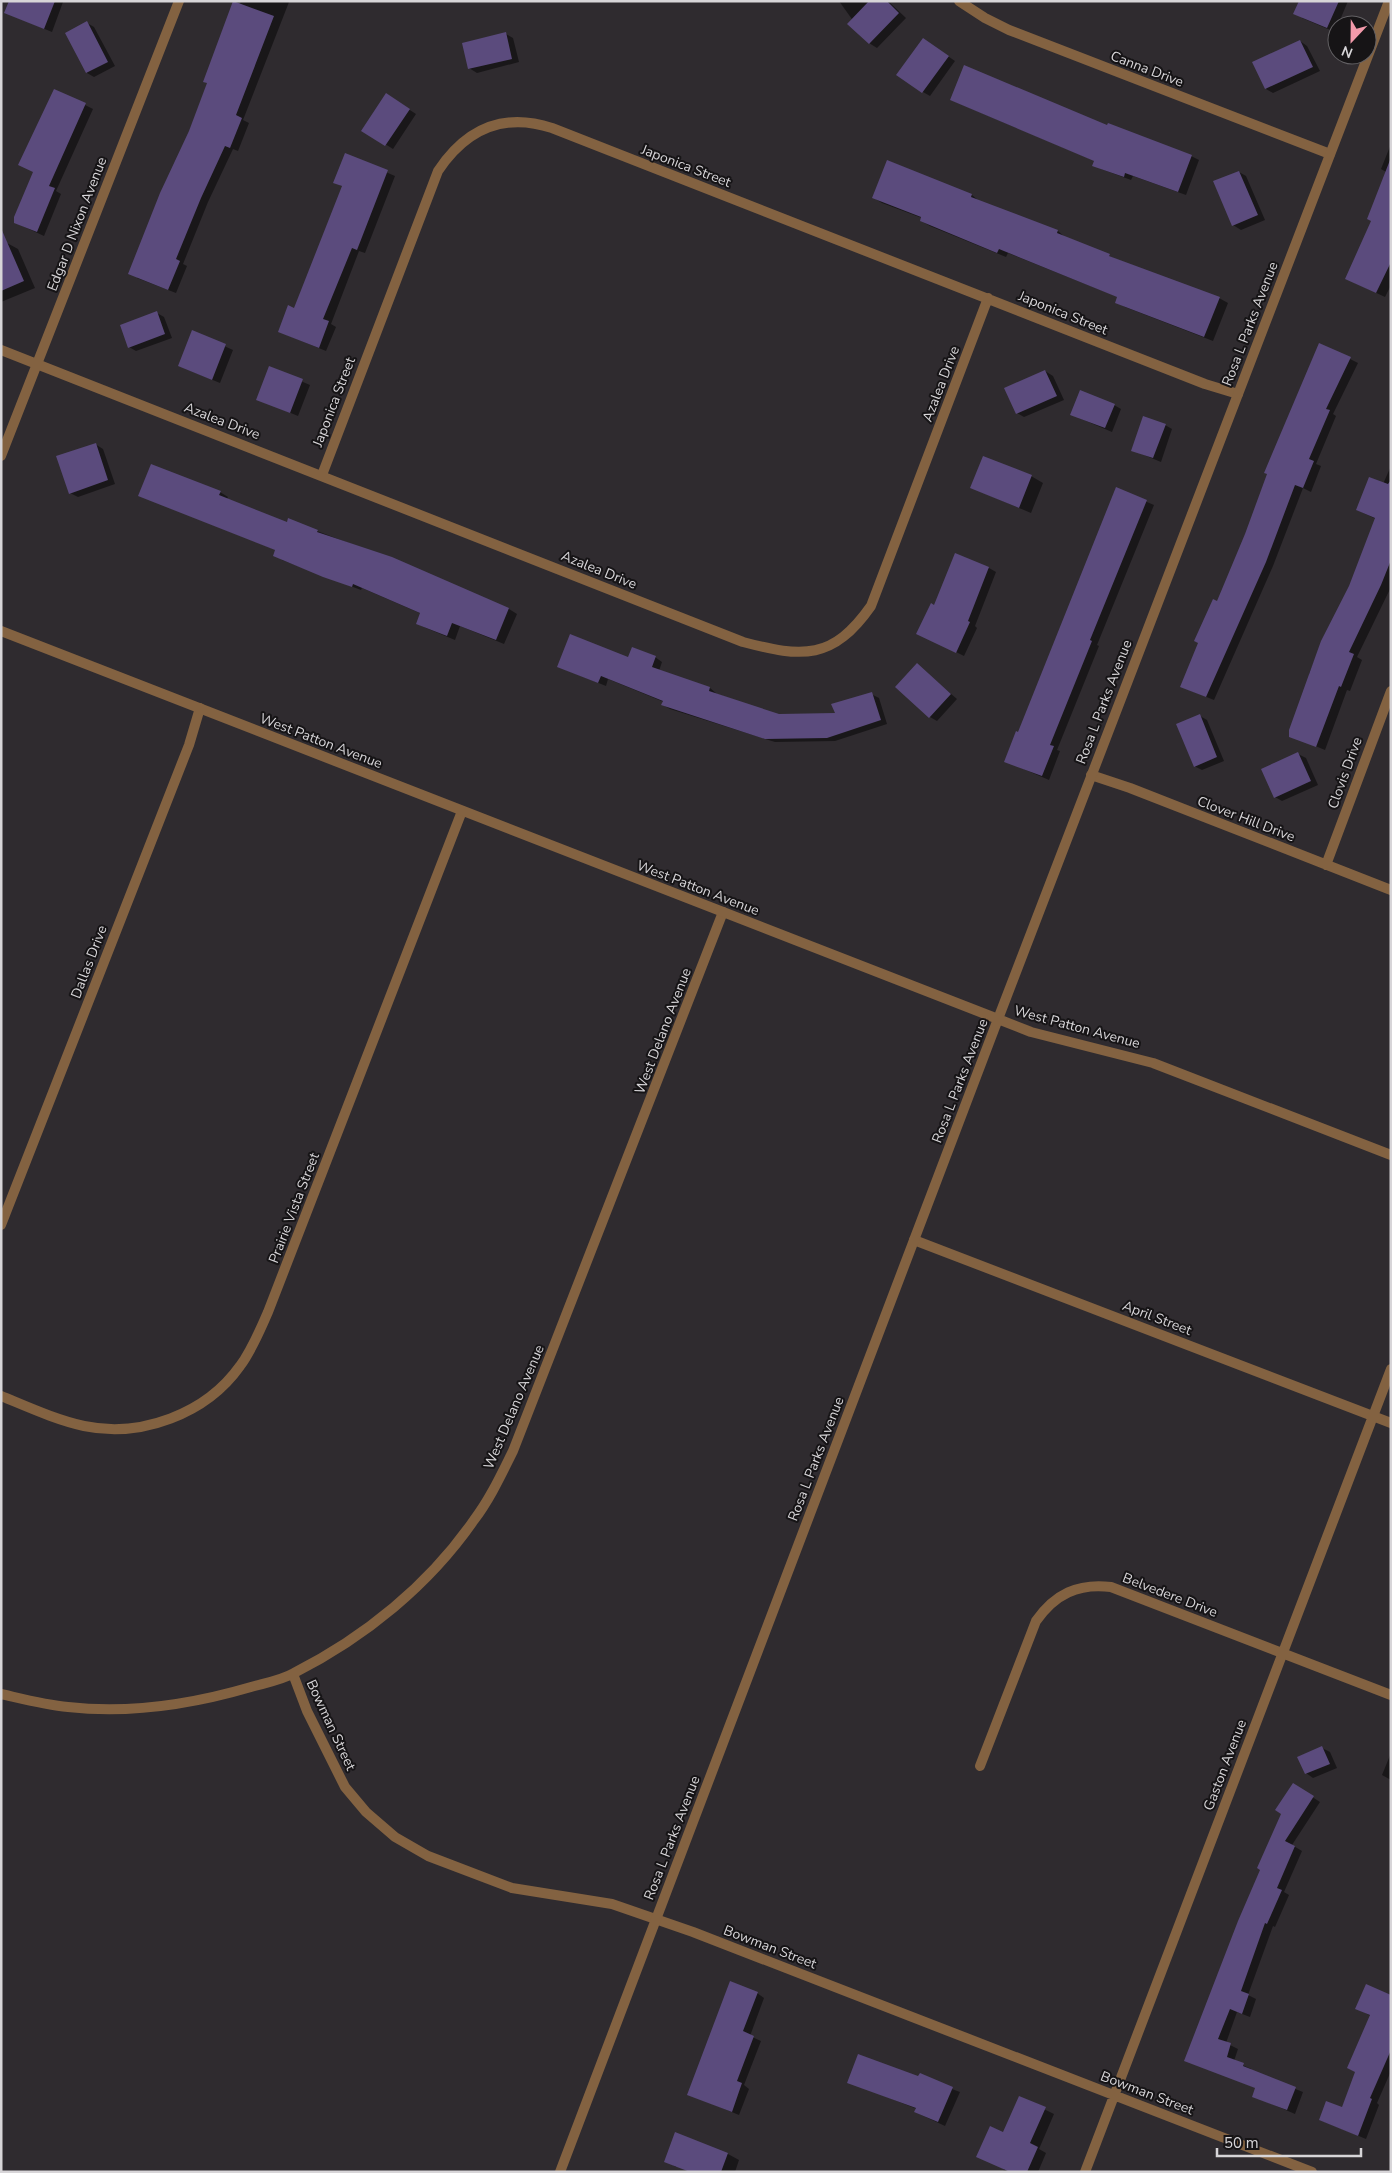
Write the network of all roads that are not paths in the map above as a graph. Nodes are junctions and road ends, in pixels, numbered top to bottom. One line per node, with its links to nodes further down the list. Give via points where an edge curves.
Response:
1 (179, 1): 7 (street, Edgar D Nixon Avenue)
2 (959, 1): 4 (street, Canna Drive, via 1009,30)
3 (1389, 1): 4 (street, Rosa L Parks Avenue)
4 (1330, 154): 8 (street, Rosa L Parks Avenue)
5 (988, 298): 8 (street, Japonica Street); 10 (street, Japonica Street, via 552,128 524,122 494,125 461,142 438,171); 10 (street, Azalea Drive, via 871,606 857,626 841,640 820,650 771,650 743,642)
6 (1, 350): 7 (street, Azalea Drive)
7 (37, 364): 9 (street, Edgar D Nixon Avenue); 10 (street, Azalea Drive)
8 (1238, 394): 14 (street, Rosa L Parks Avenue)
9 (1, 456)
10 (322, 475)
11 (1, 631): 13 (street, West Patton Avenue)
12 (1391, 691): 16 (street, Clovis Drive)
13 (200, 708): 15 (street, West Patton Avenue); 21 (street, Dallas Drive, via 189,744)
14 (1091, 775): 16 (street, Clover Hill Drive); 19 (street, Rosa L Parks Avenue)
15 (462, 811): 18 (street, West Patton Avenue); 24 (street, Prairie Vista Street, via 268,1312 240,1367 219,1389 191,1409 136,1428 86,1426)
16 (1326, 865): 17 (street, Clover Hill Drive)
17 (1391, 890)
18 (723, 912): 19 (street, West Patton Avenue); 28 (street, West Delano Avenue, via 533,1404 493,1490 457,1544 410,1594 364,1630)
19 (998, 1019): 20 (street, West Patton Avenue, via 1031,1032 1153,1063); 22 (street, Rosa L Parks Avenue)
20 (1391, 1155)
21 (1, 1226)
22 (914, 1240): 25 (street, April Street); 32 (street, Rosa L Parks Avenue)
23 (1391, 1369): 25 (street, Gaston Avenue)
24 (1, 1396)
25 (1372, 1416): 26 (street, April Street); 27 (street, Gaston Avenue)
26 (1391, 1423)
27 (1282, 1653): 30 (street, Belvedere Drive); 31 (street, Belvedere Drive, via 1111,1586 1094,1584 1078,1587 1060,1595 1036,1621); 33 (street, Gaston Avenue)
28 (293, 1674): 29 (street, West Delano Avenue, via 220,1696 154,1707 66,1707); 32 (street, Bowman Street, via 307,1711 345,1787 366,1812 395,1837 428,1856 512,1888 612,1904)
29 (1, 1694)
30 (1391, 1696)
31 (980, 1766)
32 (656, 1920): 33 (street, Bowman Street); 34 (street, Rosa L Parks Avenue)
33 (1114, 2095): 35 (street, Gaston Avenue); 36 (street, Bowman Street)
34 (560, 2172)
35 (1084, 2172)
36 (1312, 2172)

